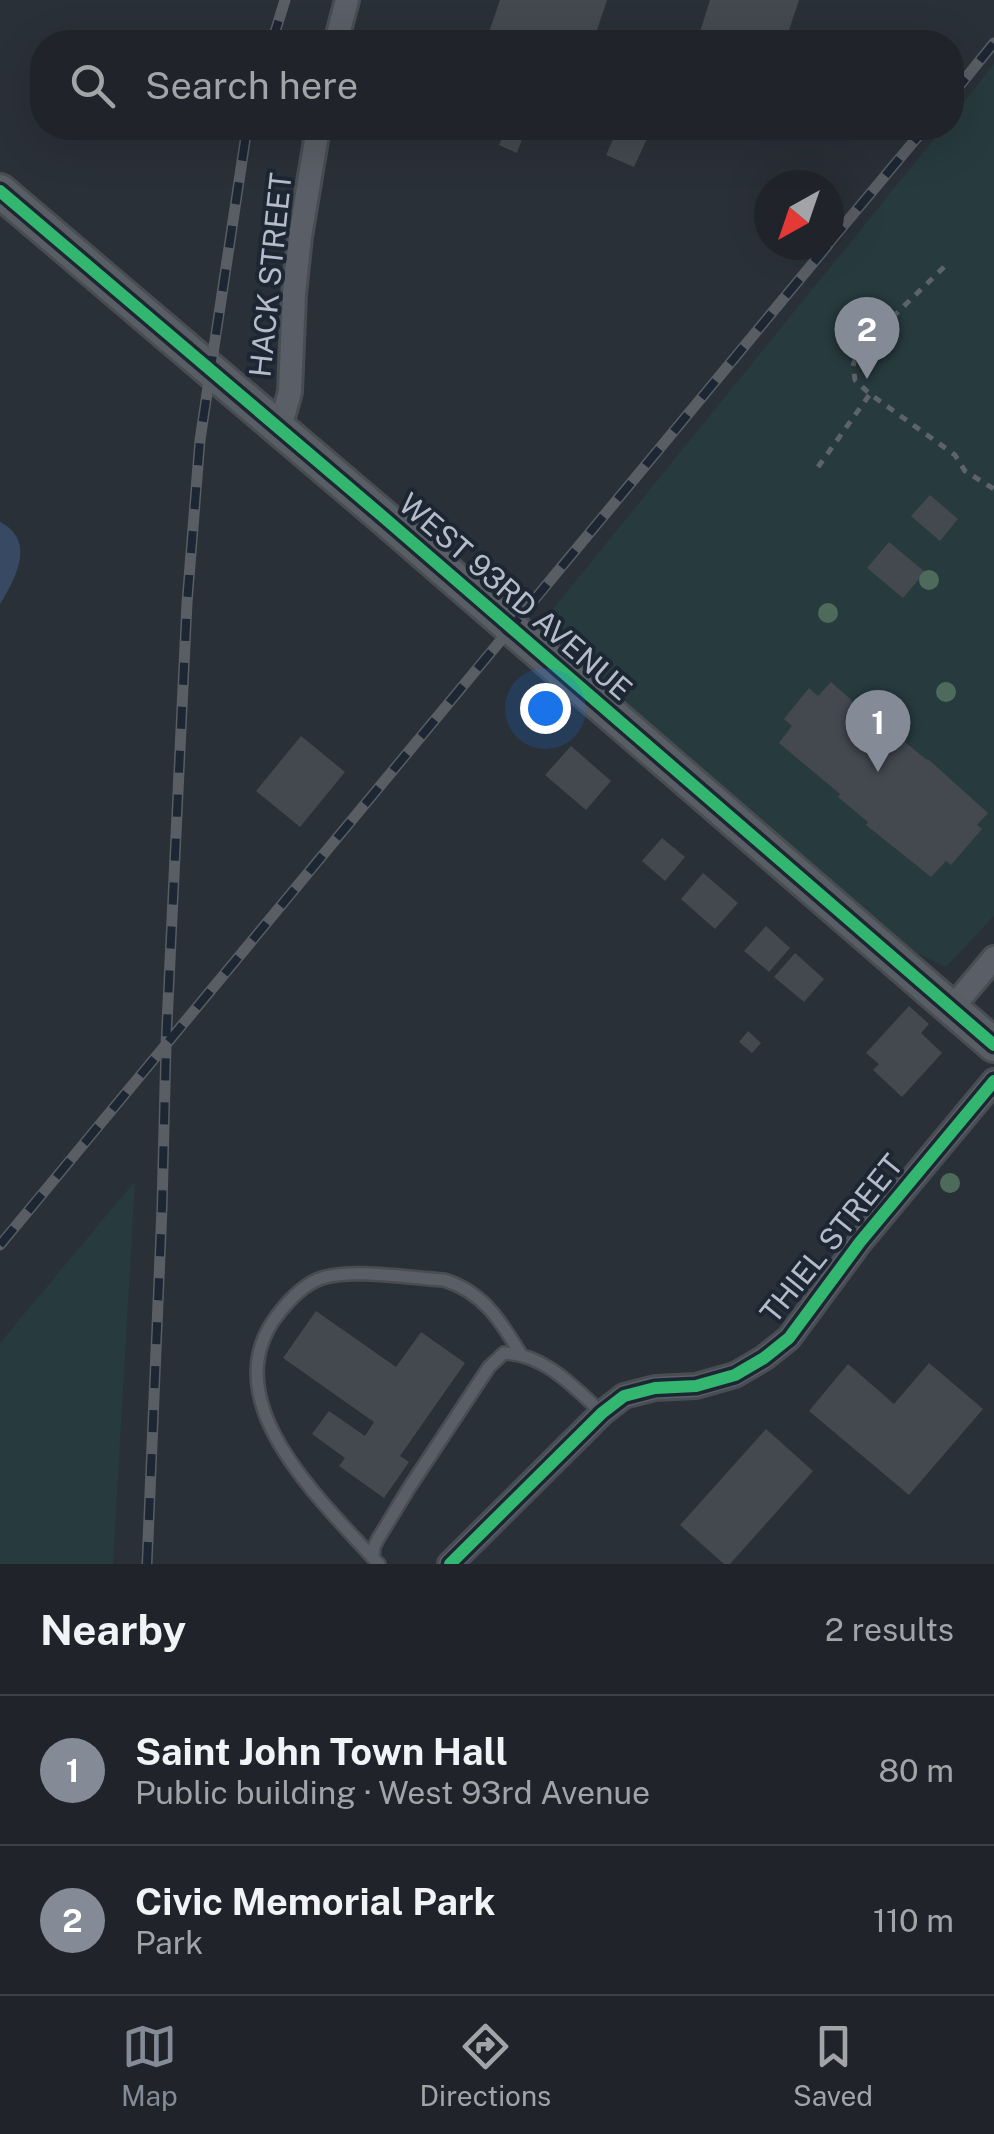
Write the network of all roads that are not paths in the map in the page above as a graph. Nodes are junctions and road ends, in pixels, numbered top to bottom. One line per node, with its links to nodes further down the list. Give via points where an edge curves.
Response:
1 (347, 0): 2 (street)
2 (339, 30)
3 (316, 140): 5 (street, HACK STREET, via 294,294 290,392)
4 (0, 190): 5 (street, WEST 93RD AVENUE)
5 (280, 428): 7 (street, WEST 93RD AVENUE)
6 (994, 958): 7 (street)
7 (952, 1008): 8 (street, WEST 93RD AVENUE)
8 (994, 1046)
9 (994, 1080): 11 (street, THIEL STREET, via 789,1338 735,1374 624,1396)
10 (520, 1354): 11 (lane, via 560,1373); 12 (lane, via 504,1353 489,1368 378,1539); 12 (lane, via 496,1312 444,1280 350,1273 319,1278 290,1298 268,1327 256,1364 271,1430 310,1488)
11 (602, 1413): 13 (street, THIEL STREET)
12 (376, 1561)
13 (450, 1564)

